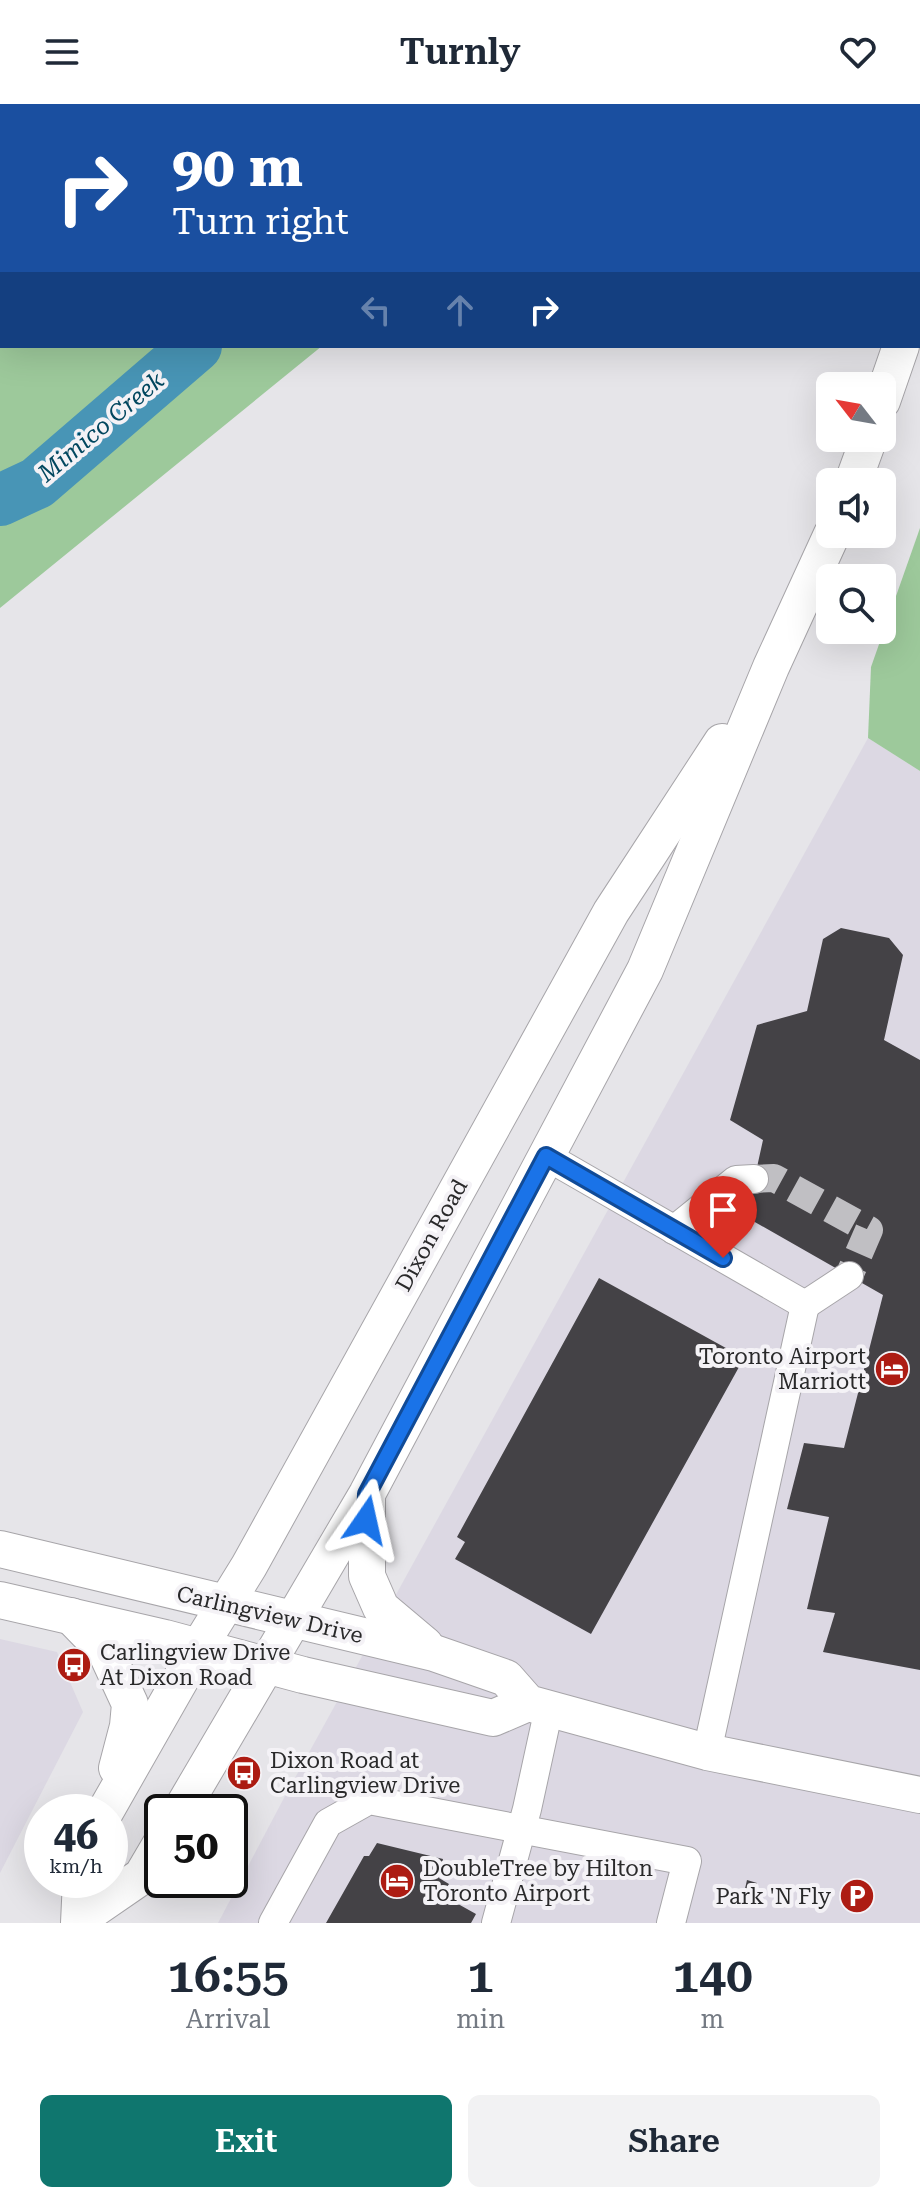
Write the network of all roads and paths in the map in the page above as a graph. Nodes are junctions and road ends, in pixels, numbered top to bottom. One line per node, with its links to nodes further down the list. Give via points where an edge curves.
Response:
1 (900, 348): 2 (main road)
2 (892, 372)
3 (826, 548): 4 (main road, Dixon Road)
4 (771, 667): 5 (main road, Dixon Road, via 645,970); 13 (main road, Dixon Road, via 611,912)
5 (546, 1156): 7 (lane); 10 (main road, Dixon Road)
6 (754, 1179): 7 (lane, via 736,1180)
7 (674, 1230): 9 (lane)
8 (849, 1276): 9 (lane)
9 (805, 1305): 20 (lane)
10 (367, 1494): 15 (main road, Dixon Road); 17 (main road, via 367,1576 381,1608)
11 (0, 1549): 13 (main road, Carlingview Drive)
12 (0, 1600): 14 (main road)
13 (226, 1603): 15 (main road, Carlingview Drive); 16 (main road, Dixon Road)
14 (71, 1616): 16 (main road); 21 (main road, via 106,1652 130,1704)
15 (292, 1619): 17 (main road, Carlingview Drive); 18 (main road, Dixon Road)
16 (199, 1647): 18 (main road); 22 (main road, Dixon Road)
17 (434, 1653): 19 (main road, Carlingview Drive, via 506,1678)
18 (266, 1664): 19 (main road, via 493,1718); 23 (main road, Dixon Road)
19 (538, 1706): 20 (main road, Carlingview Drive); 25 (lane)
20 (707, 1752): 24 (main road, Carlingview Drive)
21 (110, 1794)
22 (115, 1794)
23 (190, 1794)
24 (920, 1795)
25 (521, 1829): 29 (lane, via 369,1800 328,1823); 30 (lane); 31 (lane, via 687,1861)
26 (144, 1873): 28 (main road)
27 (81, 1898): 28 (main road)
28 (80, 1920)
29 (273, 1923)
30 (496, 1923)
31 (671, 1923)

